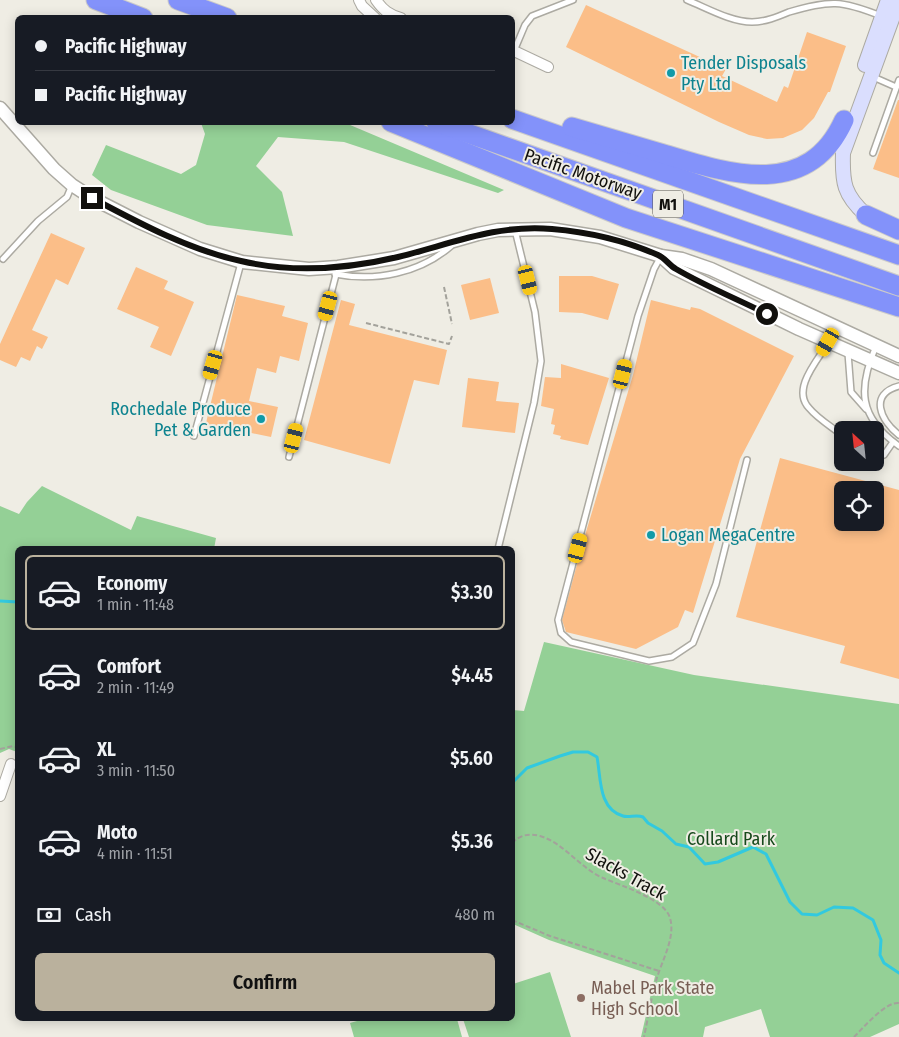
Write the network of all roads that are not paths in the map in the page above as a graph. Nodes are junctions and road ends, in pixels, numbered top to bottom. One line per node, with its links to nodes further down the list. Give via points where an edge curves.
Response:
1 (96, 0): 9 (highway)
2 (178, 0): 10 (highway)
3 (359, 0): 11 (street)
4 (376, 0): 12 (street, via 382,9)
5 (573, 0): 14 (lane, via 532,16)
6 (687, 0): 13 (lane, via 751,22 765,21 814,4 833,2)
7 (888, 0): 13 (main road)
8 (899, 0): 17 (main road)
9 (135, 15)
10 (219, 15)
11 (372, 15)
12 (392, 15)
13 (882, 16): 23 (main road)
14 (515, 46)
15 (515, 51): 16 (street)
16 (548, 67)
17 (871, 76): 19 (lane); 28 (main road, via 842,153 846,190)
18 (899, 80): 19 (lane)
19 (896, 87): 26 (lane)
20 (0, 108): 27 (street, via 37,152)
21 (515, 112): 23 (highway, via 719,170 755,176 777,174 802,166 836,138)
22 (515, 120): 31 (highway, Pacific Motorway / M1)
23 (844, 120)
24 (398, 125): 37 (highway, via 626,218)
25 (444, 125): 36 (highway, Pacific Motorway / M1)
26 (874, 154)
27 (72, 185): 33 (lane, via 67,197 38,221); 34 (street, via 161,232)
28 (866, 215): 30 (highway)
29 (515, 230): 32 (street, via 578,232); 35 (street, via 478,234); 54 (lane, via 535,312 541,361 534,403)
30 (899, 230)
31 (899, 255)
32 (661, 256): 38 (street, via 674,268); 39 (street, via 682,258 736,279); 53 (lane, via 638,316 558,620 561,633 571,642 649,661 672,657 693,644 716,584)
33 (3, 259)
34 (242, 262): 35 (street); 48 (lane)
35 (337, 270): 52 (lane)
36 (899, 286)
37 (899, 307)
38 (828, 342): 40 (street); 46 (lane, via 804,384 803,397 810,410)
39 (876, 346): 41 (street); 42 (lane)
40 (846, 350): 42 (street); 45 (lane, via 850,360 852,392)
41 (899, 356)
42 (870, 360): 43 (street); 45 (lane, via 864,382)
43 (899, 373)
44 (899, 386): 47 (lane, via 886,393 880,413 888,427)
45 (868, 411): 49 (lane)
46 (834, 429)
47 (899, 435)
48 (194, 436)
49 (893, 442): 50 (lane); 51 (lane)
50 (899, 446)
51 (884, 455)
52 (289, 457)
53 (746, 460)
54 (499, 546)
55 (11, 764): 56 (street)
56 (0, 796)

